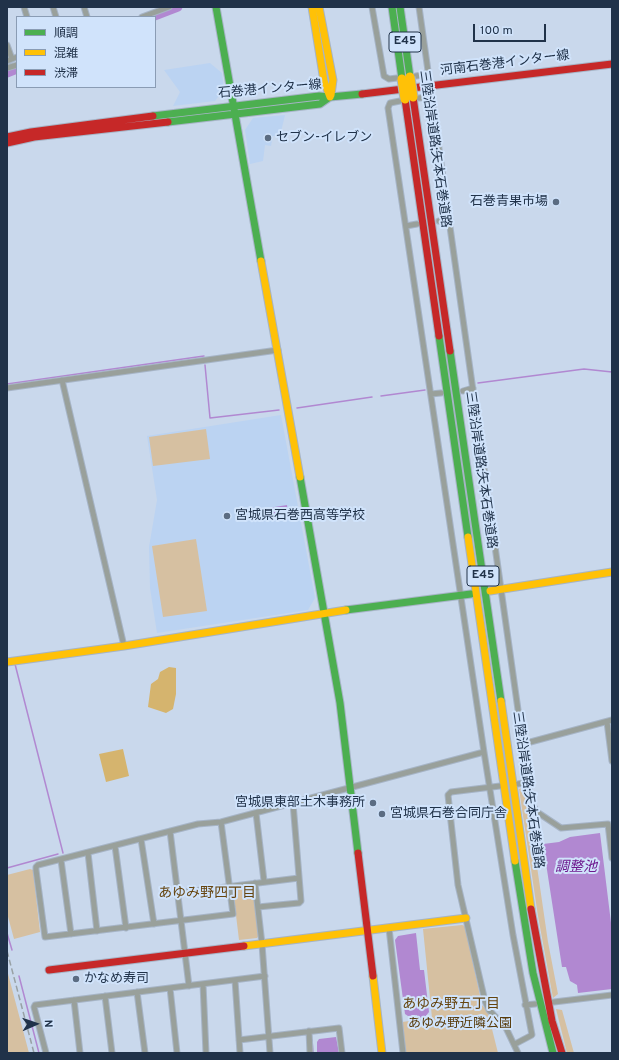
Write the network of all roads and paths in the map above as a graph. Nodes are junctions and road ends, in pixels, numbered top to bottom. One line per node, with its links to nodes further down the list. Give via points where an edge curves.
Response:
1 (169, 7): 9 (street)
2 (216, 7): 19 (main road)
3 (312, 7): 16 (main road, via 324,81)
4 (319, 7): 16 (main road, via 333,80)
5 (372, 7): 14 (street, via 384,76 389,79)
6 (391, 7): 14 (main road, 三陸沿岸道路;矢本石巻道路 / E45)
7 (400, 7): 14 (main road, 三陸沿岸道路;矢本石巻道路 / E45)
8 (419, 7): 13 (street)
9 (145, 16)
10 (7, 45): 11 (street)
11 (12, 59)
12 (612, 64): 15 (main road, 河南石巻港インター線)
13 (428, 74): 14 (street); 15 (street)
14 (406, 77): 18 (main road, 三陸沿岸道路;矢本石巻道路 / E45, bridge)
15 (429, 86): 16 (main road, 河南石巻港インター線); 17 (street)
16 (330, 97): 19 (main road, 石巻港インター線, via 320,104)
17 (432, 97): 18 (street); 22 (street)
18 (409, 99): 25 (street, via 390,103 388,108); 107 (main road, 三陸沿岸道路;矢本石巻道路 / E45, via 518,880 535,979); 108 (main road, 三陸沿岸道路;矢本石巻道路 / E45, via 534,928 552,1021)
19 (233, 110): 20 (main road, 石巻港インター線); 21 (main road, 石巻港インター線, via 34,137); 26 (main road)
20 (7, 137)
21 (7, 143)
22 (450, 219): 23 (street); 29 (street)
23 (439, 221)
24 (417, 224): 25 (street)
25 (406, 226): 32 (street)
26 (278, 350): 27 (street); 38 (main road)
27 (62, 380): 28 (street); 39 (street)
28 (7, 388)
29 (473, 388): 30 (street); 34 (street)
30 (463, 391)
31 (441, 393): 32 (street)
32 (431, 394): 36 (street)
33 (612, 572): 34 (main road)
34 (500, 589): 35 (main road); 42 (street)
35 (490, 591)
36 (462, 594): 37 (main road); 38 (main road); 43 (street)
37 (471, 594)
38 (324, 613): 39 (main road); 48 (main road, via 340,703)
39 (124, 646): 40 (main road)
40 (7, 662)
41 (610, 721): 42 (street); 44 (street)
42 (523, 744): 45 (street)
43 (484, 752): 48 (street); 49 (street)
44 (612, 761)
45 (529, 782): 46 (street); 53 (street, via 531,802 535,809 557,827 564,829)
46 (518, 784)
47 (500, 786): 49 (street)
48 (350, 787): 50 (street); 73 (main road)
49 (489, 788): 67 (street, via 451,792 448,795 458,885); 89 (street)
50 (293, 803): 51 (street); 61 (street)
51 (256, 813): 52 (street); 62 (street)
52 (221, 822): 54 (street, via 198,824); 64 (street)
53 (610, 823): 58 (street)
54 (170, 831): 55 (street); 65 (street)
55 (141, 839): 56 (street); 69 (street)
56 (115, 846): 57 (street); 70 (street)
57 (88, 853): 60 (street); 72 (street)
58 (612, 854): 59 (street)
59 (612, 858)
60 (61, 860): 74 (street); 74 (street, via 36,867 45,938)
61 (299, 878): 62 (street); 66 (street, via 299,903)
62 (264, 881): 63 (street)
63 (255, 883): 64 (street); 66 (street)
64 (230, 886): 65 (street); 68 (street, via 233,914)
65 (178, 893): 68 (street)
66 (258, 908): 75 (street)
67 (466, 918): 71 (main road); 93 (street, via 486,1004 506,1028)
68 (181, 920): 69 (street); 76 (street)
69 (154, 924): 70 (street)
70 (126, 928): 72 (street)
71 (389, 928): 73 (main road); 105 (street)
72 (97, 931): 74 (street)
73 (366, 931): 75 (main road); 104 (main road)
74 (71, 934)
75 (262, 944): 76 (main road); 78 (street)
76 (185, 954): 77 (main road); 81 (street)
77 (49, 970)
78 (265, 976): 79 (street); 91 (street)
79 (235, 980): 80 (street); 92 (street)
80 (203, 984): 81 (street); 99 (street)
81 (189, 986): 82 (street)
82 (170, 988): 83 (street); 98 (street)
83 (137, 992): 85 (street); 97 (street)
84 (612, 995): 87 (street)
85 (105, 996): 86 (street); 96 (street)
86 (74, 1000): 94 (street, via 35,1004); 95 (street)
87 (554, 1002)
88 (535, 1004): 89 (street)
89 (525, 1005): 93 (street, via 532,1035)
90 (309, 1032): 91 (street); 102 (street); 103 (street, via 339,1028)
91 (269, 1036): 92 (street); 101 (street)
92 (239, 1040): 100 (street)
93 (515, 1044): 106 (street)
94 (46, 1053)
95 (80, 1053)
96 (112, 1053)
97 (145, 1053)
98 (177, 1053)
99 (206, 1053)
100 (240, 1053)
101 (270, 1053)
102 (310, 1053)
103 (342, 1053)
104 (382, 1053)
105 (403, 1053)
106 (518, 1053)
107 (553, 1053)
108 (562, 1053)

